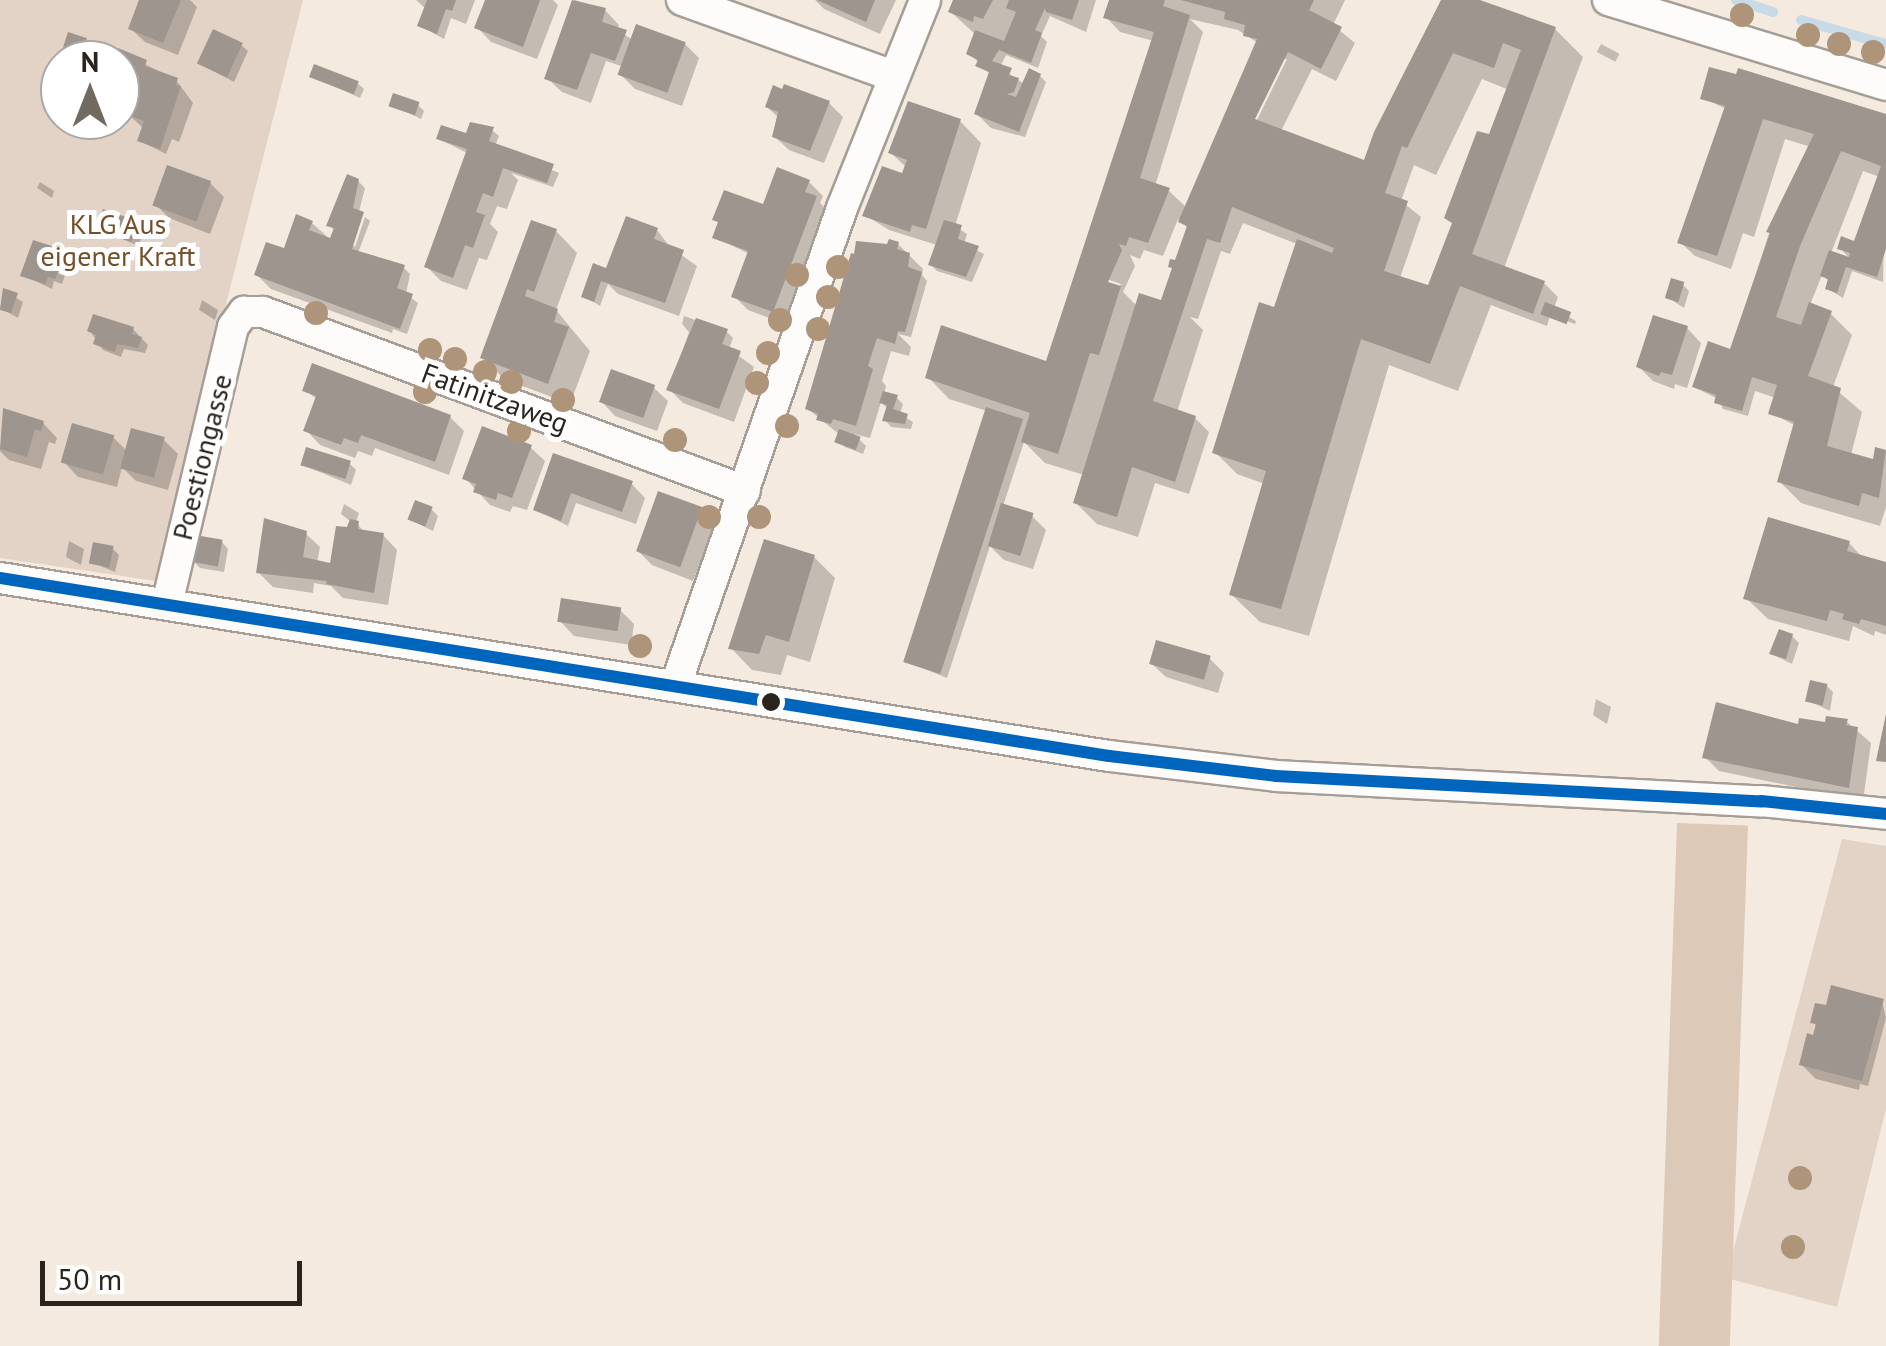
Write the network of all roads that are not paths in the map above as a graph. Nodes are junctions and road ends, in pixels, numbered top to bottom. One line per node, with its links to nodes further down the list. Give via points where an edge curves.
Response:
1 (682, 0): 4 (street)
2 (926, 0): 4 (street)
3 (1608, 0): 5 (street)
4 (892, 76): 7 (street)
5 (1886, 85)
6 (244, 312): 7 (street, Fatinitzaweg, via 262,312); 9 (street, Poestiongasse, via 233,327)
7 (745, 491): 10 (street)
8 (0, 578): 9 (street)
9 (166, 604): 10 (street)
10 (676, 684): 11 (street, via 1109,756 1276,776 1761,801)
11 (1886, 814)

